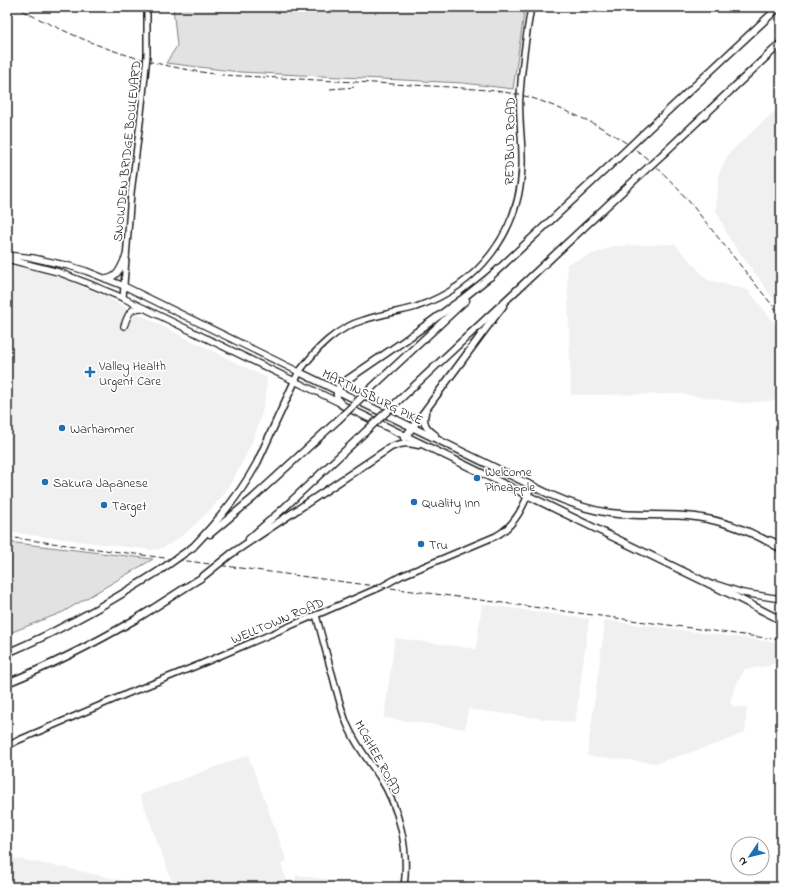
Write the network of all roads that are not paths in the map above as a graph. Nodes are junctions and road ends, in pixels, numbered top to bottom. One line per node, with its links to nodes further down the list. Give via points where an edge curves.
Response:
1 (147, 7): 6 (street, SNOWDEN BRIDGE BOULEVARD, bridge, via 147,55)
2 (531, 7): 15 (street, REDBUD ROAD, via 520,95 522,165 519,191 509,224 494,250 482,266 465,281 439,298 404,310 361,320 338,331 320,346)
3 (779, 7): 8 (highway, bridge)
4 (781, 43): 11 (highway, bridge)
5 (7, 255): 9 (main road, MARTINSBURG PIKE, via 69,266)
6 (126, 256): 9 (main road, via 118,273); 10 (street, SNOWDEN BRIDGE BOULEVARD)
7 (7, 260): 12 (main road, MARTINSBURG PIKE, via 58,272)
8 (492, 275): 16 (highway); 31 (highway, bridge, via 244,506)
9 (106, 279): 10 (main road, MARTINSBURG PIKE)
10 (124, 286): 12 (street, SNOWDEN BRIDGE BOULEVARD); 15 (main road, MARTINSBURG PIKE)
11 (512, 294): 21 (highway); 33 (highway, bridge)
12 (123, 298): 13 (main road, MARTINSBURG PIKE)
13 (146, 308): 14 (main road, via 132,310); 17 (main road, MARTINSBURG PIKE)
14 (124, 326)
15 (299, 372): 17 (highway); 18 (highway, MARTINSBURG PIKE)
16 (355, 374): 18 (highway, via 336,384); 19 (highway)
17 (294, 381): 20 (main road, MARTINSBURG PIKE); 31 (highway, via 251,476 228,509)
18 (324, 384): 19 (highway, MARTINSBURG PIKE)
19 (337, 390): 20 (highway, via 337,399); 22 (highway, MARTINSBURG PIKE)
20 (342, 405): 23 (highway, MARTINSBURG PIKE)
21 (426, 410): 22 (highway); 24 (highway, via 425,425)
22 (413, 427): 23 (highway); 24 (highway, MARTINSBURG PIKE)
23 (405, 436): 25 (highway); 26 (highway, MARTINSBURG PIKE)
24 (444, 442): 27 (highway, MARTINSBURG PIKE)
25 (391, 447): 26 (highway, via 408,443); 33 (highway)
26 (441, 453): 28 (highway, MARTINSBURG PIKE)
27 (532, 485): 28 (street, WELLTOWN ROAD); 29 (highway, MARTINSBURG PIKE, via 569,502 601,512 684,516)
28 (528, 495): 34 (highway, MARTINSBURG PIKE); 36 (street, WELLTOWN ROAD, via 514,521 496,536)
29 (737, 527): 30 (main road); 32 (highway, MARTINSBURG PIKE)
30 (781, 545)
31 (193, 547): 38 (highway, bridge, via 100,607)
32 (781, 549)
33 (232, 554): 39 (highway, bridge, via 201,578 103,637)
34 (692, 575): 35 (main road, via 736,591); 37 (highway, MARTINSBURG PIKE)
35 (781, 599)
36 (316, 615): 40 (street, WELLTOWN ROAD); 41 (street, MCGHEE ROAD, via 348,725 379,777 397,816 406,866)
37 (781, 620)
38 (7, 653)
39 (7, 683)
40 (7, 746)
41 (404, 887)

